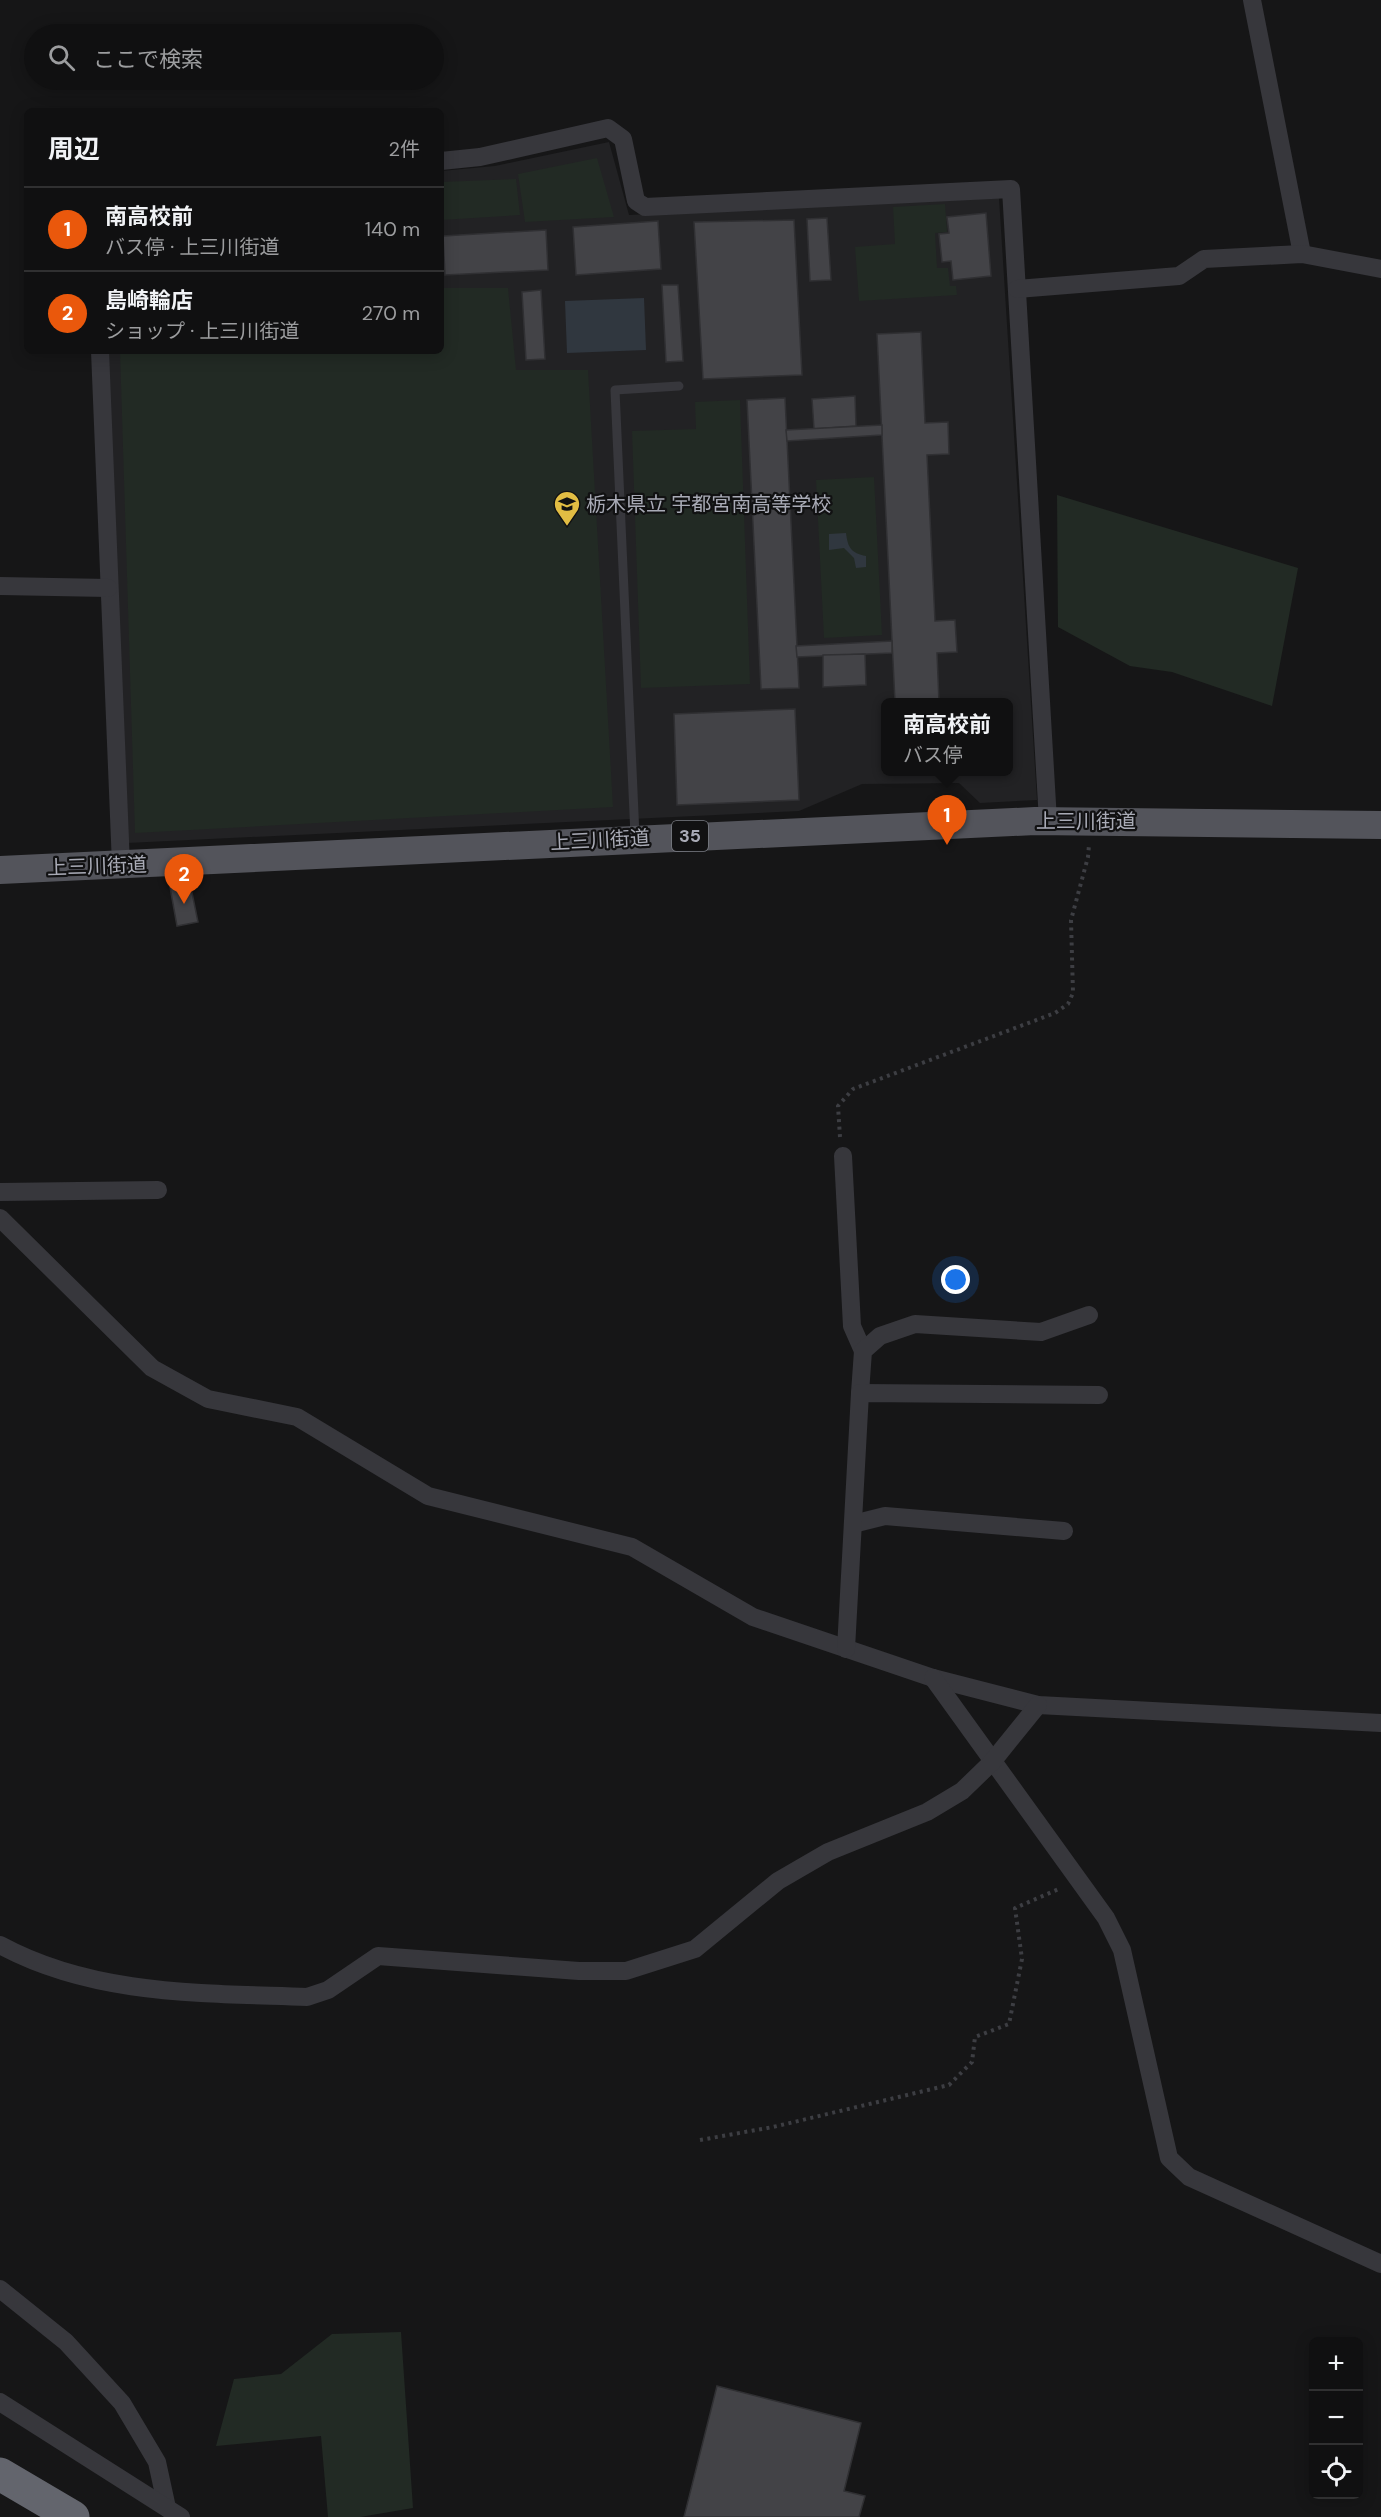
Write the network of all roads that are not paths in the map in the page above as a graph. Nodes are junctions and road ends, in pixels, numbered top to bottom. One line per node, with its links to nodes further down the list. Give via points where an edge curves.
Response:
1 (1252, 0): 3 (street)
2 (444, 161): 5 (street, via 480,157 608,128 623,140 636,201 645,207 1011,189)
3 (1302, 254): 4 (street); 5 (street, via 1204,259 1179,276)
4 (1381, 268)
5 (1017, 289): 10 (street)
6 (100, 354): 9 (street)
7 (679, 386): 12 (lane, via 615,390)
8 (0, 586): 9 (street)
9 (108, 588): 13 (street)
10 (1048, 821): 11 (main road, 上三川街道 / 35); 12 (main road, 上三川街道 / 35)
11 (1381, 825)
12 (636, 838): 13 (main road, 上三川街道 / 35)
13 (121, 865): 14 (main road, 上三川街道 / 35)
14 (0, 870)
15 (843, 1156): 20 (street, via 852,1326)
16 (158, 1190): 17 (street)
17 (0, 1192)
18 (0, 1218): 25 (street, via 152,1368 208,1400 297,1418 428,1496 632,1547 753,1617)
19 (1089, 1315): 20 (street, via 1041,1332 915,1324 880,1336)
20 (863, 1350): 21 (street)
21 (860, 1393): 22 (street); 23 (street)
22 (1099, 1395)
23 (853, 1524): 24 (street, via 885,1516); 25 (street)
24 (1064, 1531)
25 (846, 1649): 26 (street)
26 (933, 1678): 27 (street); 29 (street)
27 (1038, 1705): 28 (street); 29 (street)
28 (1381, 1723)
29 (992, 1762): 30 (street, via 962,1791 927,1812 828,1852 778,1881 695,1949 626,1971 378,1956 328,1990 307,1997 150,1990 80,1978); 31 (street, via 1106,1918 1122,1950 1169,2158 1189,2177)
30 (0, 1946)
31 (1381, 2264)
32 (0, 2289): 36 (street, via 66,2342 122,2403 157,2462)
33 (0, 2402): 36 (street)
34 (0, 2474): 38 (highway)
35 (0, 2480): 37 (highway)
36 (174, 2512)
37 (55, 2517)
38 (73, 2517)

